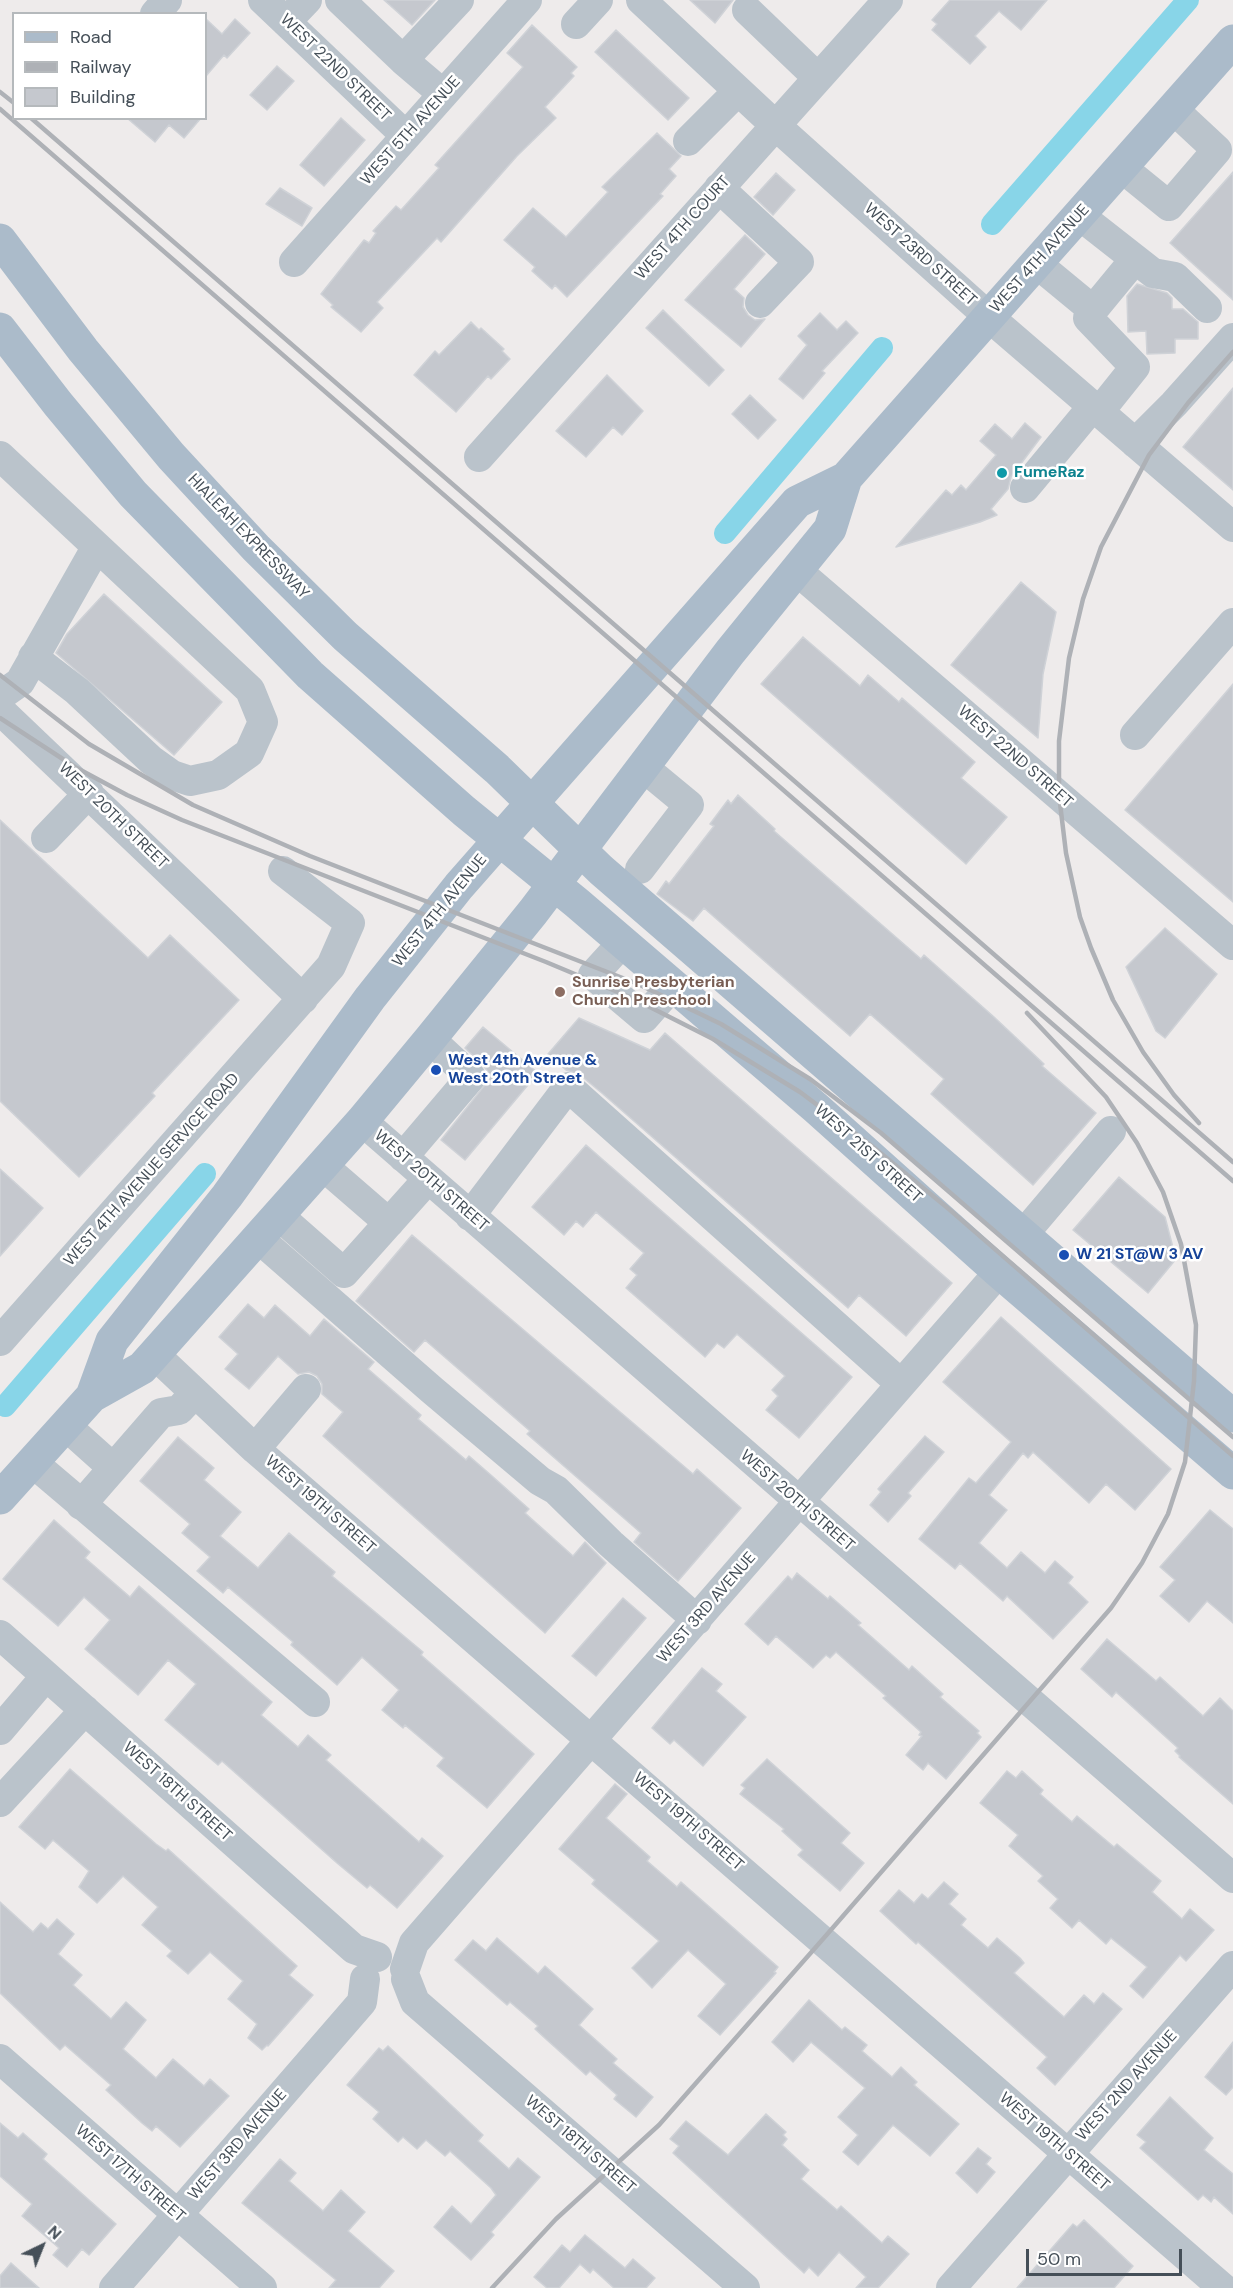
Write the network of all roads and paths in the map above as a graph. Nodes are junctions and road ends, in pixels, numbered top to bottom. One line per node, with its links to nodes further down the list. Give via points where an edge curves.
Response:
1 (167, 0): 11 (street)
2 (263, 0): 12 (street, WEST 22ND STREET)
3 (307, 0): 12 (street)
4 (340, 0): 15 (street)
5 (459, 0): 15 (street)
6 (527, 0): 18 (street, WEST 5TH AVENUE)
7 (598, 0): 13 (street)
8 (888, 0): 16 (street, WEST 4TH COURT)
9 (646, 2): 17 (street, WEST 23RD STREET)
10 (747, 10): 16 (street)
11 (157, 12)
12 (286, 22): 21 (street, WEST 22ND STREET)
13 (576, 24)
14 (1232, 43): 19 (main road, WEST 4TH AVENUE)
15 (403, 60): 18 (street)
16 (818, 78): 20 (street, WEST 4TH COURT)
17 (738, 91): 20 (street, WEST 23RD STREET); 22 (street)
18 (443, 94): 21 (street, WEST 5TH AVENUE)
19 (1173, 109): 23 (main road, WEST 4TH AVENUE); 23 (street, via 1217,150 1169,206)
20 (775, 125): 24 (street, WEST 4TH COURT); 33 (street, WEST 23RD STREET)
21 (406, 136): 28 (street, WEST 5TH AVENUE)
22 (688, 141)
23 (1121, 167): 25 (main road, WEST 4TH AVENUE)
24 (719, 188): 30 (street, via 737,223 799,262); 39 (street, WEST 4TH COURT)
25 (1079, 215): 27 (street); 29 (main road, WEST 4TH AVENUE)
26 (0, 240): 51 (main road, HIALEAH EXPRESSWAY, via 83,350 240,531 345,636)
27 (1135, 259): 31 (street, via 1153,273 1175,277); 32 (street)
28 (294, 262)
29 (1036, 263): 32 (street); 33 (main road, WEST 4TH AVENUE)
30 (760, 303)
31 (1207, 308)
32 (1093, 310): 36 (street, via 1088,318 1135,367)
33 (989, 317): 36 (street, WEST 23RD STREET); 40 (main road, WEST 4TH AVENUE)
34 (0, 328): 53 (main road, via 133,494 219,585 319,683)
35 (1233, 338): 37 (street)
36 (1096, 409): 37 (street, WEST 23RD STREET); 41 (street)
37 (1135, 443): 42 (street, WEST 23RD STREET)
38 (0, 456): 43 (street)
39 (479, 457)
40 (846, 478): 44 (main road, WEST 4TH AVENUE, via 830,529); 51 (main road, WEST 4TH AVENUE, via 797,502)
41 (1025, 488)
42 (1233, 527)
43 (96, 548): 46 (street); 46 (street, via 250,690 263,722 249,753 218,775 190,781 172,775)
44 (796, 570): 49 (main road, WEST 4TH AVENUE); 59 (street, WEST 22ND STREET)
45 (1233, 623): 48 (street)
46 (33, 657): 47 (street)
47 (1, 709): 50 (street, WEST 20TH STREET)
48 (1135, 735)
49 (643, 767): 54 (main road, WEST 4TH AVENUE); 55 (street, via 689,805)
50 (89, 792): 52 (street); 61 (street, WEST 20TH STREET)
51 (530, 802): 53 (main road, WEST 4TH AVENUE); 54 (main road)
52 (46, 838)
53 (499, 839): 57 (main road, WEST 21ST STREET); 78 (main road, WEST 4TH AVENUE, via 370,998 227,1196 112,1341)
54 (580, 849): 57 (main road, WEST 4TH AVENUE); 71 (main road)
55 (640, 869)
56 (283, 871): 61 (street, WEST 4TH AVENUE SERVICE ROAD, via 350,923 331,966)
57 (554, 884): 58 (main road, WEST 21ST STREET); 62 (main road, WEST 4TH AVENUE)
58 (623, 942): 60 (main road, WEST 21ST STREET); 60 (street, via 593,975 644,1018)
59 (1233, 945)
60 (673, 985): 72 (main road, WEST 21ST STREET)
61 (303, 999): 73 (street, WEST 4TH AVENUE SERVICE ROAD)
62 (430, 1039): 63 (main road, WEST 4TH AVENUE); 65 (street, via 471,1077)
63 (362, 1121): 65 (street, WEST 20TH STREET); 66 (main road, WEST 4TH AVENUE)
64 (1112, 1131): 71 (street)
65 (403, 1157): 67 (street, WEST 20TH STREET)
66 (322, 1165): 69 (street); 70 (main road, WEST 4TH AVENUE)
67 (428, 1179): 68 (street, WEST 20TH STREET); 69 (street)
68 (470, 1216): 75 (street, via 568,1087); 86 (street, WEST 20TH STREET)
69 (389, 1223): 70 (street, via 344,1273)
70 (268, 1226): 74 (main road, WEST 4TH AVENUE); 88 (street, via 432,1390 540,1481 556,1490)
71 (1022, 1236): 79 (main road)
72 (999, 1272): 75 (street, WEST 3RD AVENUE); 84 (main road, WEST 21ST STREET)
73 (0, 1341)
74 (155, 1355): 77 (street, WEST 19TH STREET); 78 (main road, WEST 4TH AVENUE, via 142,1368)
75 (902, 1384): 86 (street, WEST 3RD AVENUE)
76 (306, 1389): 81 (street)
77 (195, 1393): 81 (street, WEST 19TH STREET); 83 (street, via 179,1410 161,1413)
78 (92, 1396): 80 (main road, WEST 4TH AVENUE)
79 (1233, 1416)
80 (65, 1425): 82 (main road, WEST 4TH AVENUE); 83 (street)
81 (255, 1449): 94 (street, WEST 19TH STREET)
82 (32, 1462): 85 (main road, WEST 4TH AVENUE); 87 (street)
83 (112, 1468): 87 (street)
84 (1233, 1473)
85 (0, 1498)
86 (798, 1503): 88 (street, WEST 3RD AVENUE); 96 (street, WEST 20TH STREET)
87 (81, 1505): 91 (street)
88 (697, 1620): 94 (street, WEST 3RD AVENUE)
89 (0, 1635): 90 (street, WEST 18TH STREET)
90 (46, 1676): 92 (street, WEST 18TH STREET); 93 (street)
91 (315, 1702)
92 (85, 1710): 95 (street); 98 (street, WEST 18TH STREET)
93 (0, 1730)
94 (592, 1740): 98 (street, WEST 3RD AVENUE); 100 (street, WEST 19TH STREET)
95 (0, 1802)
96 (1233, 1878)
97 (1233, 1966): 100 (street, WEST 2ND AVENUE)
98 (386, 1975): 101 (street, WEST 3RD AVENUE); 104 (street, WEST 18TH STREET)
99 (0, 2060): 101 (street, WEST 17TH STREET)
100 (1067, 2153): 105 (street, WEST 2ND AVENUE); 106 (street, WEST 19TH STREET)
101 (176, 2215): 102 (street, WEST 3RD AVENUE); 103 (street, WEST 17TH STREET)
102 (114, 2288)
103 (262, 2288)
104 (745, 2288)
105 (951, 2288)
106 (1223, 2288)

